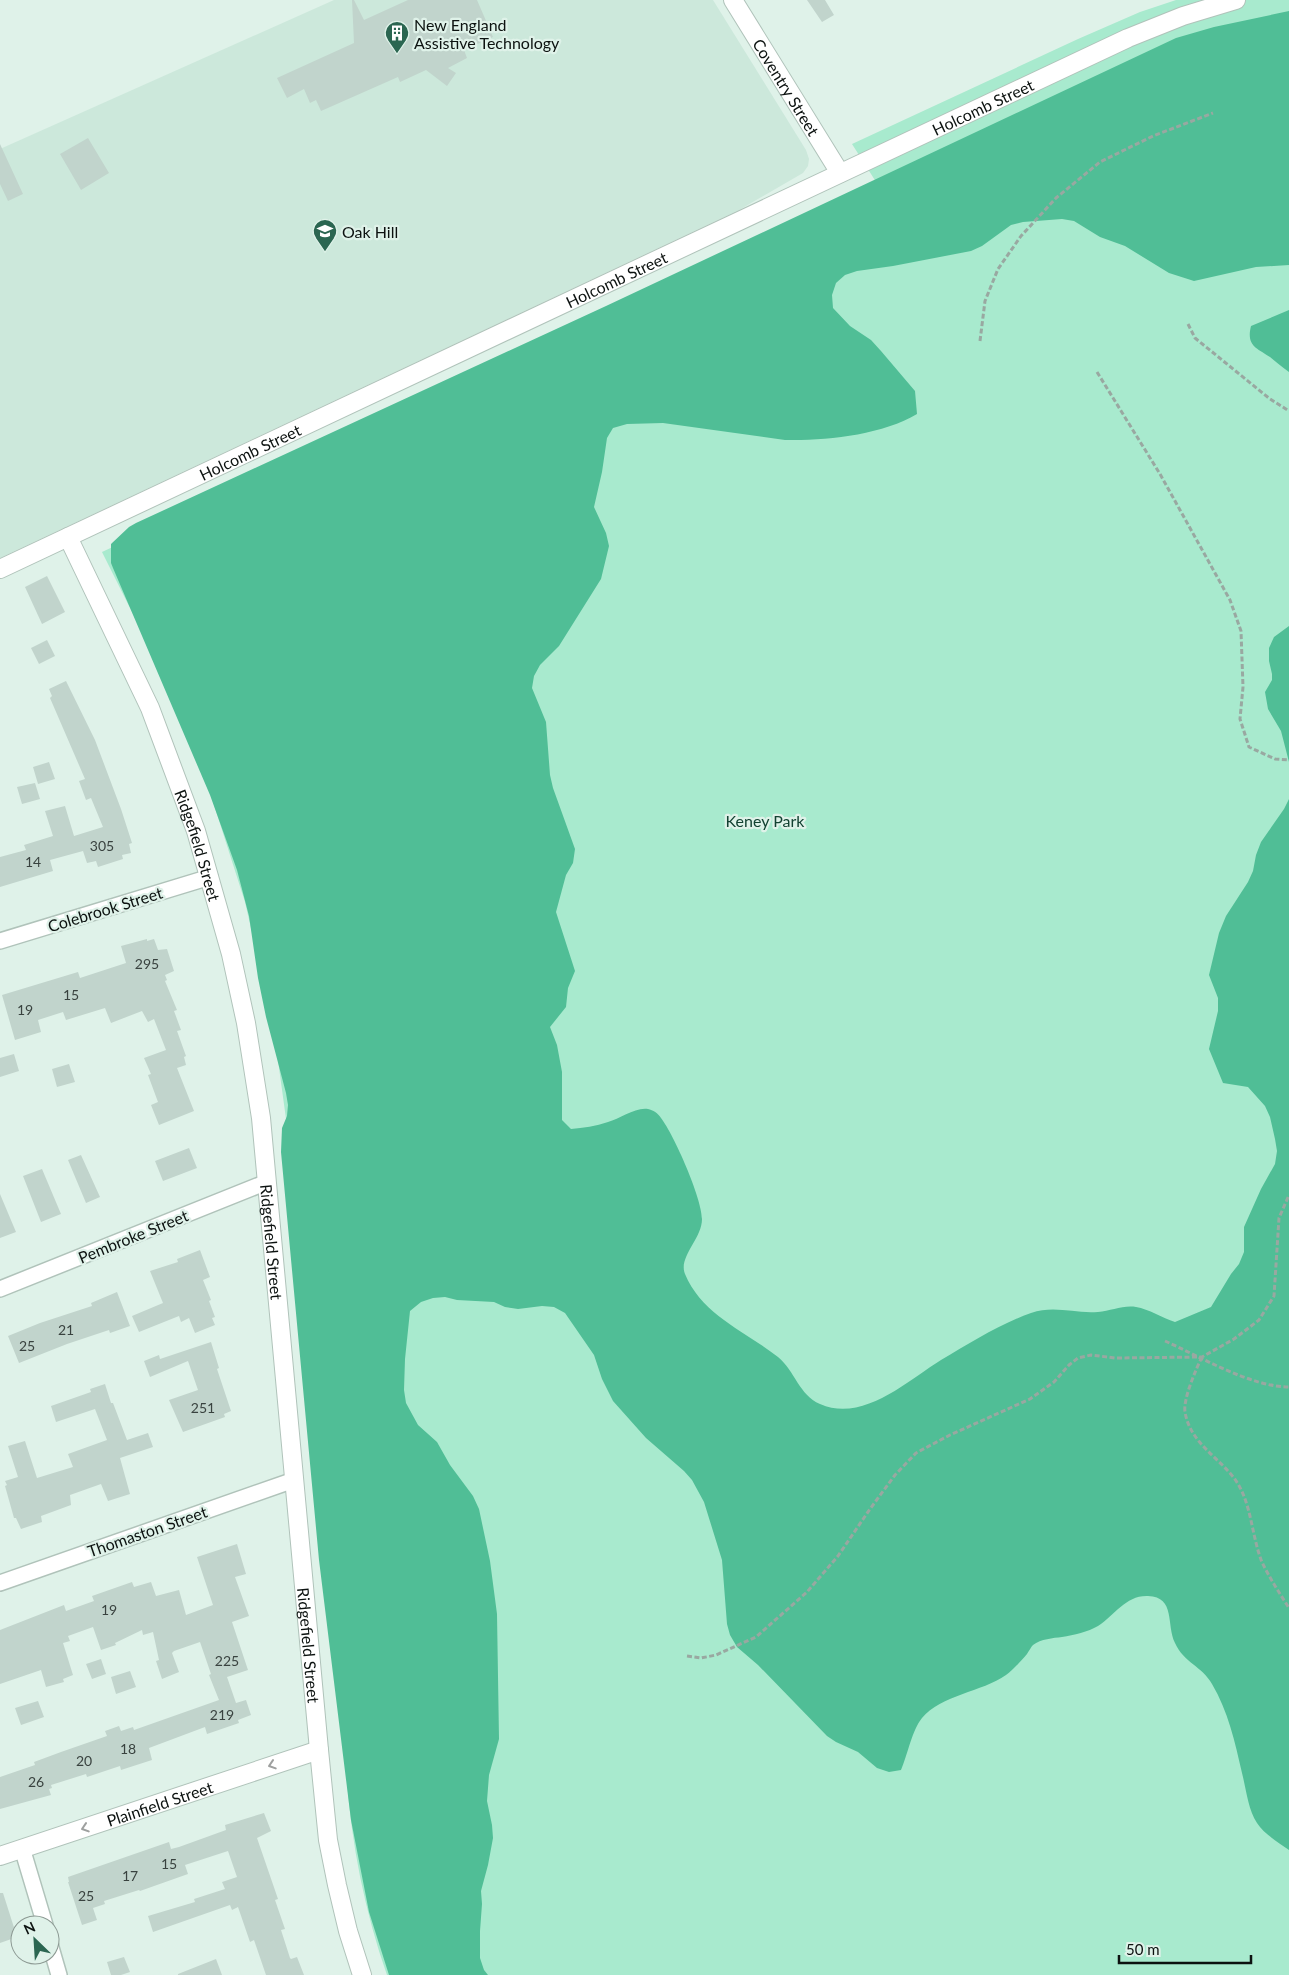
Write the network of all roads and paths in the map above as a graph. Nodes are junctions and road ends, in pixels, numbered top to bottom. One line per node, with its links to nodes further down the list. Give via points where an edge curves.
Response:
1 (733, 0): 4 (street, Coventry Street)
2 (1236, 0): 4 (street, Holcomb Street, via 1128,38)
3 (1213, 113): 6 (path, via 1153,136 1100,162 1056,198 1021,236 998,269 985,301)
4 (840, 173): 9 (street, Holcomb Street)
5 (1188, 324): 8 (path, via 1195,338)
6 (980, 341)
7 (1097, 372): 11 (path, via 1160,474 1230,600 1241,631 1243,687 1240,719 1248,746 1275,759)
8 (1289, 411)
9 (68, 537): 10 (street, Holcomb Street); 12 (street, Ridgefield Street, via 150,708)
10 (0, 569)
11 (1289, 760)
12 (210, 877): 13 (street, Colebrook Street); 14 (street, Ridgefield Street, via 246,1023)
13 (0, 941)
14 (267, 1182): 16 (street, Pembroke Street); 20 (street, Ridgefield Street)
15 (1289, 1195): 18 (path, via 1279,1218 1274,1296 1259,1320)
16 (0, 1289)
17 (1165, 1341): 18 (path)
18 (1202, 1357): 19 (path, via 1241,1377); 22 (path, via 1193,1375 1184,1410 1191,1432 1234,1479 1248,1508 1262,1561); 23 (path, via 1115,1358 1090,1355 1078,1358 1054,1382 1030,1399 916,1453 895,1475 838,1556 807,1592 756,1637 716,1655)
19 (1289, 1387)
20 (294, 1480): 21 (street, Thomaston Street); 24 (street, Ridgefield Street)
21 (0, 1582)
22 (1289, 1608)
23 (686, 1656)
24 (318, 1750): 25 (street, Plainfield Street, one-way to 25); 28 (street, Ridgefield Street, via 328,1840 348,1931)
25 (22, 1848): 26 (street, Plainfield Street); 27 (street)
26 (0, 1856)
27 (41, 1915)
28 (362, 1975)

